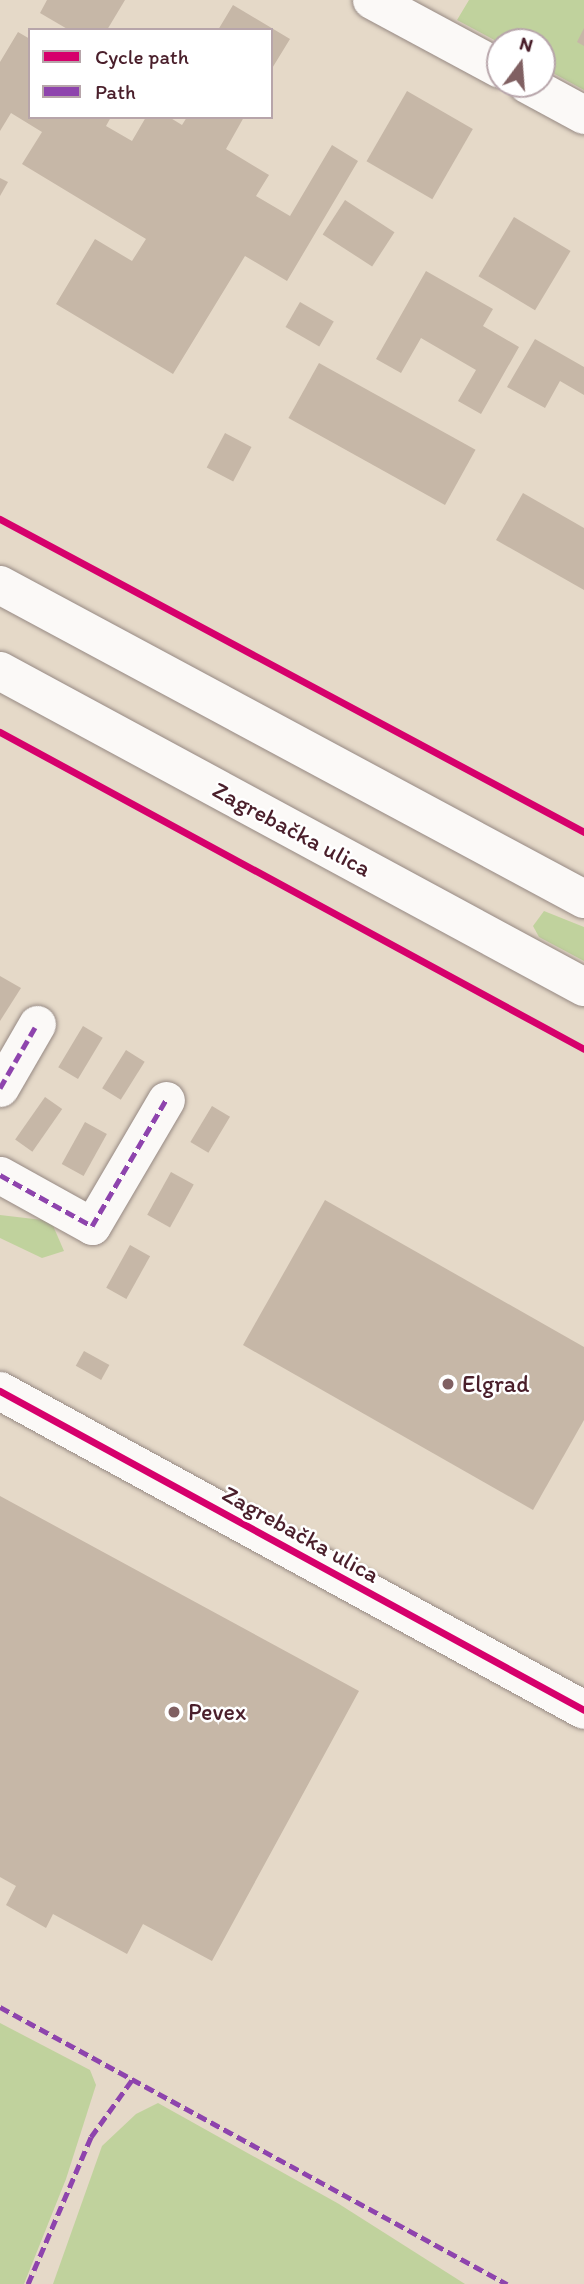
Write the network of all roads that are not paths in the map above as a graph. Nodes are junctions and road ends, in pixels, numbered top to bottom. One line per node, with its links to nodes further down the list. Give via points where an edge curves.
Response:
1 (372, 0): 2 (main road)
2 (486, 61)
3 (553, 98): 4 (main road)
4 (584, 115)
5 (0, 585): 7 (main road)
6 (0, 671): 8 (main road, Zagrebačka ulica)
7 (584, 899)
8 (584, 987)
9 (37, 1024): 10 (street)
10 (0, 1088)
11 (166, 1100): 12 (street, via 92,1226)
12 (0, 1175)
13 (0, 1391): 14 (main road, Zagrebačka ulica)
14 (584, 1710)

